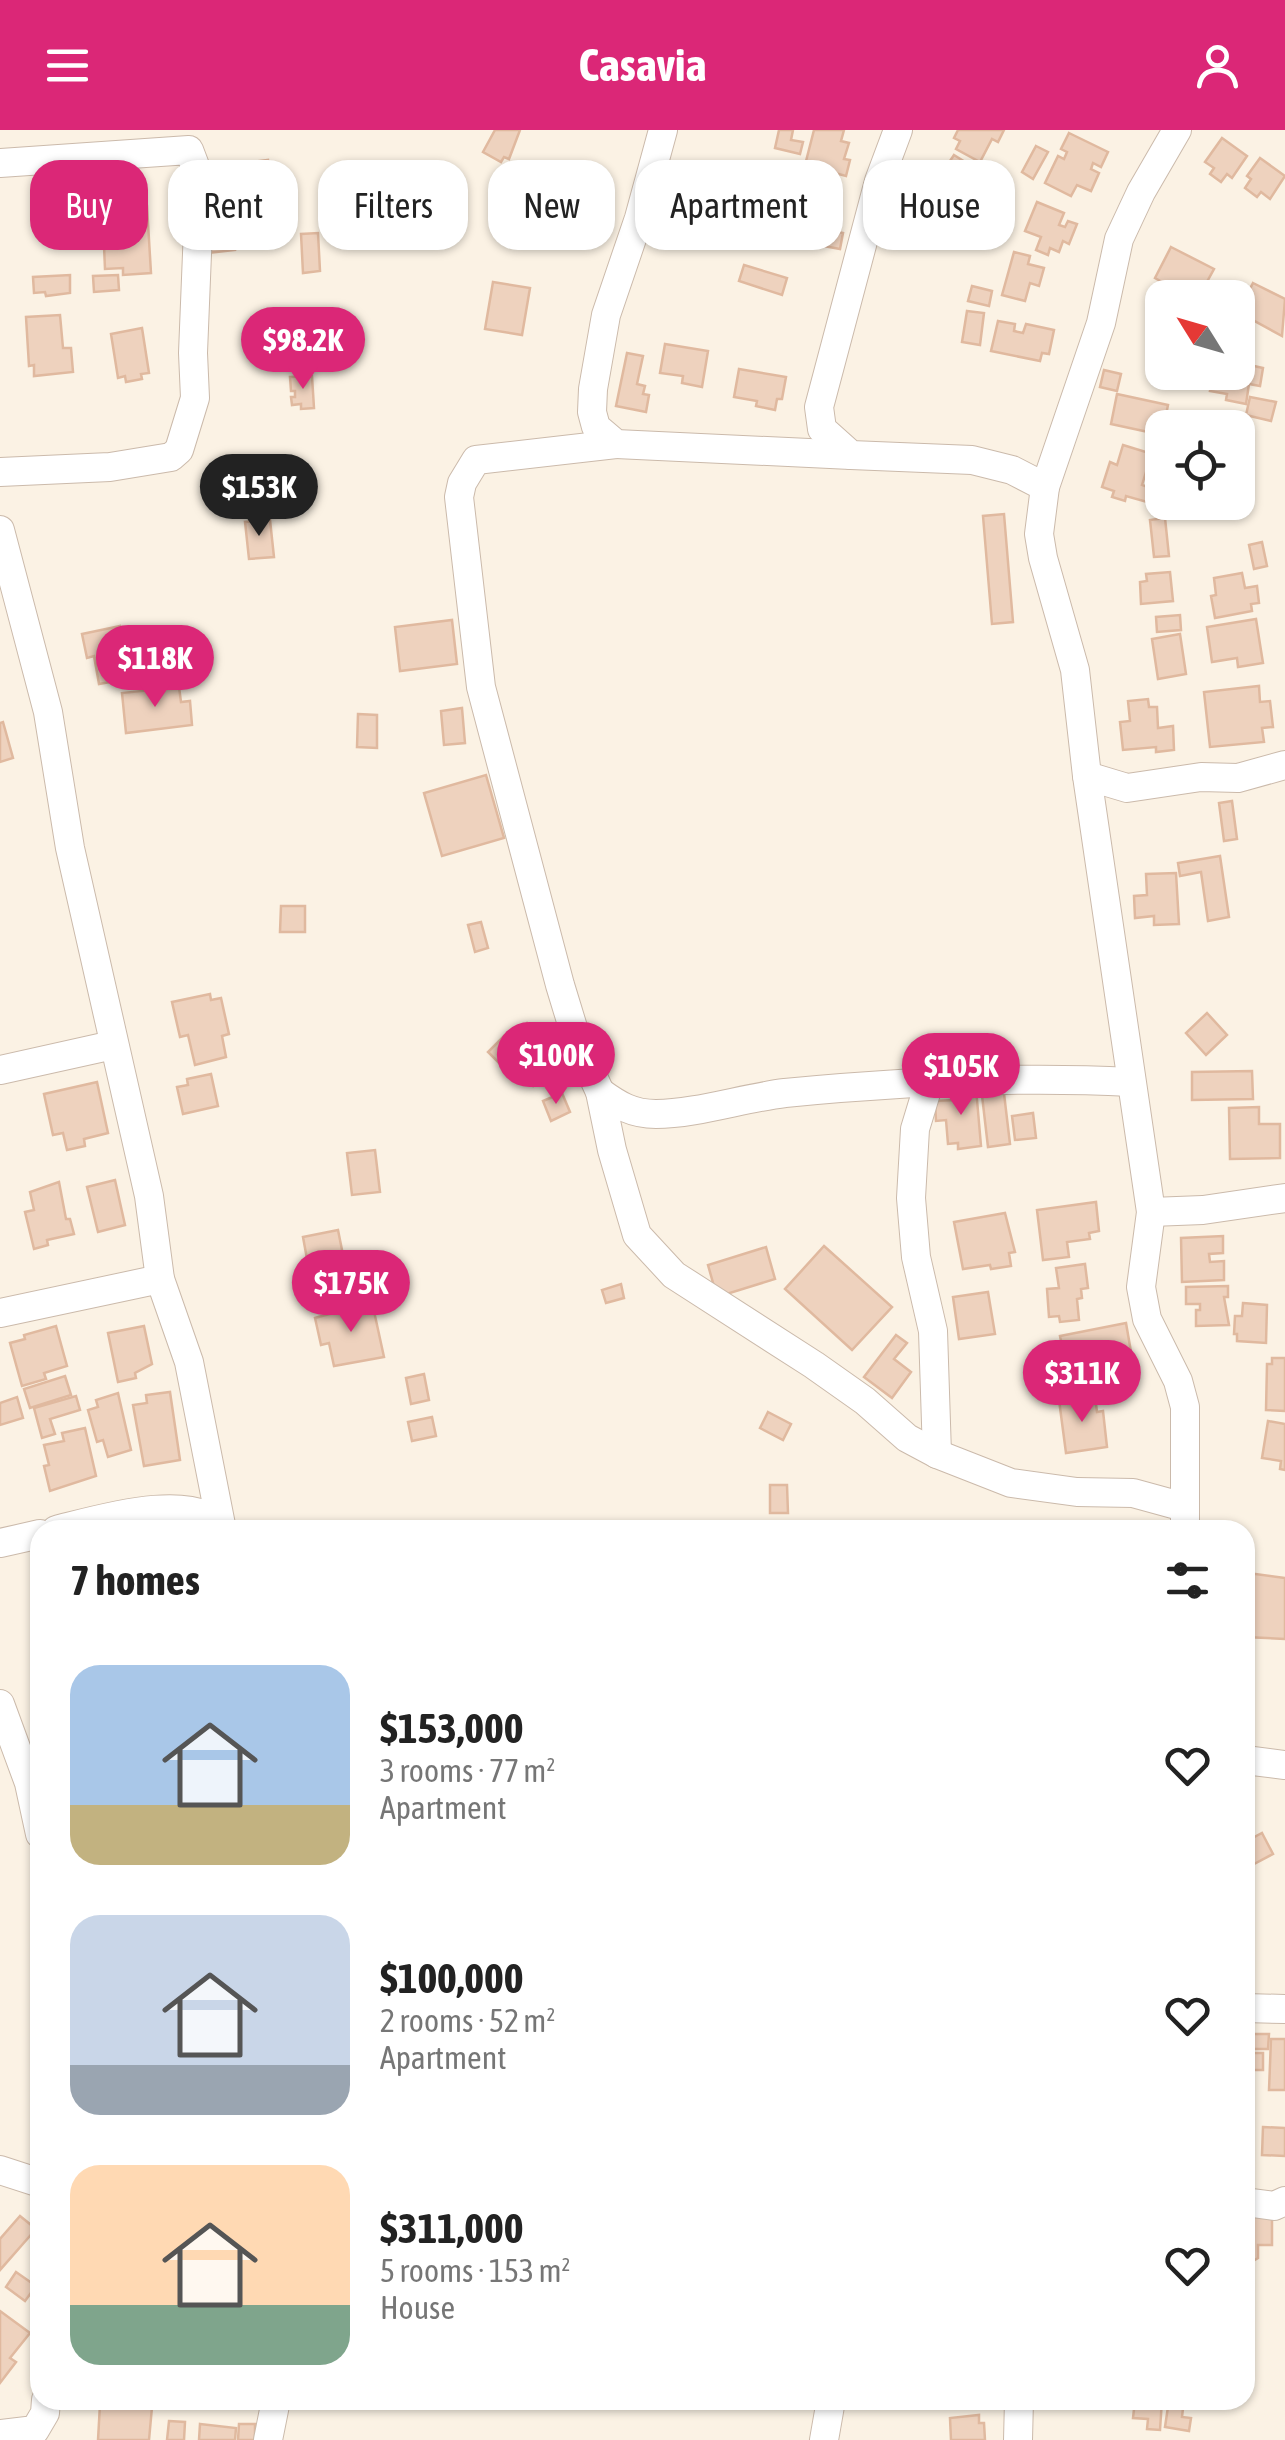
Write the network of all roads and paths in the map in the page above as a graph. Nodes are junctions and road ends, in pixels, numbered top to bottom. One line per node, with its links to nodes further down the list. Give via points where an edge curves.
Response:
1 (663, 130): 6 (street, via 606,315 593,388 596,427)
2 (898, 130): 7 (street, via 818,407 822,430)
3 (1177, 130): 9 (street, via 1119,239 1101,322)
4 (189, 140): 5 (street); 8 (street, via 200,179 195,398 180,450 110,467)
5 (0, 163)
6 (616, 444): 7 (street); 19 (street, via 476,460 459,497 481,687 560,985)
7 (850, 455): 9 (street, via 972,460)
8 (0, 472)
9 (1045, 487): 12 (street, via 1043,558 1075,670)
10 (0, 530): 15 (street, via 48,712)
11 (1282, 769): 13 (street)
12 (1088, 776): 13 (street); 14 (street)
13 (1127, 788): 14 (street)
14 (1094, 820): 17 (street)
15 (113, 1046): 16 (street); 22 (street, via 149,1196)
16 (0, 1070)
17 (1131, 1082): 18 (street); 21 (street)
18 (929, 1083): 19 (street, via 757,1096 659,1114 622,1108); 24 (street, via 915,1129 911,1198 932,1331)
19 (600, 1092): 24 (street, via 637,1234 674,1276)
20 (1285, 1198): 21 (street)
21 (1151, 1212): 25 (street, via 1141,1286 1147,1318 1186,1406)
22 (160, 1278): 23 (street); 28 (street, via 190,1362)
23 (0, 1314)
24 (937, 1454): 25 (street, via 1012,1483 1132,1493)
25 (1185, 1518)
26 (103, 1520): 27 (street, via 154,1509)
27 (213, 1520)
28 (220, 1520)
29 (30, 1536): 30 (street)
30 (0, 1543)
31 (0, 1704): 34 (street)
32 (1255, 1761): 33 (street)
33 (1285, 1765)
34 (30, 1788)
35 (1255, 2008): 36 (street)
36 (1285, 2009)
37 (0, 2170): 38 (street)
38 (30, 2180)
39 (1255, 2203): 40 (street)
40 (1281, 2207)
41 (44, 2410): 45 (street, via 35,2430)
42 (274, 2410): 46 (street)
43 (829, 2410): 47 (street)
44 (1019, 2410): 48 (street)
45 (0, 2434)
46 (268, 2440)
47 (824, 2440)
48 (1018, 2440)

